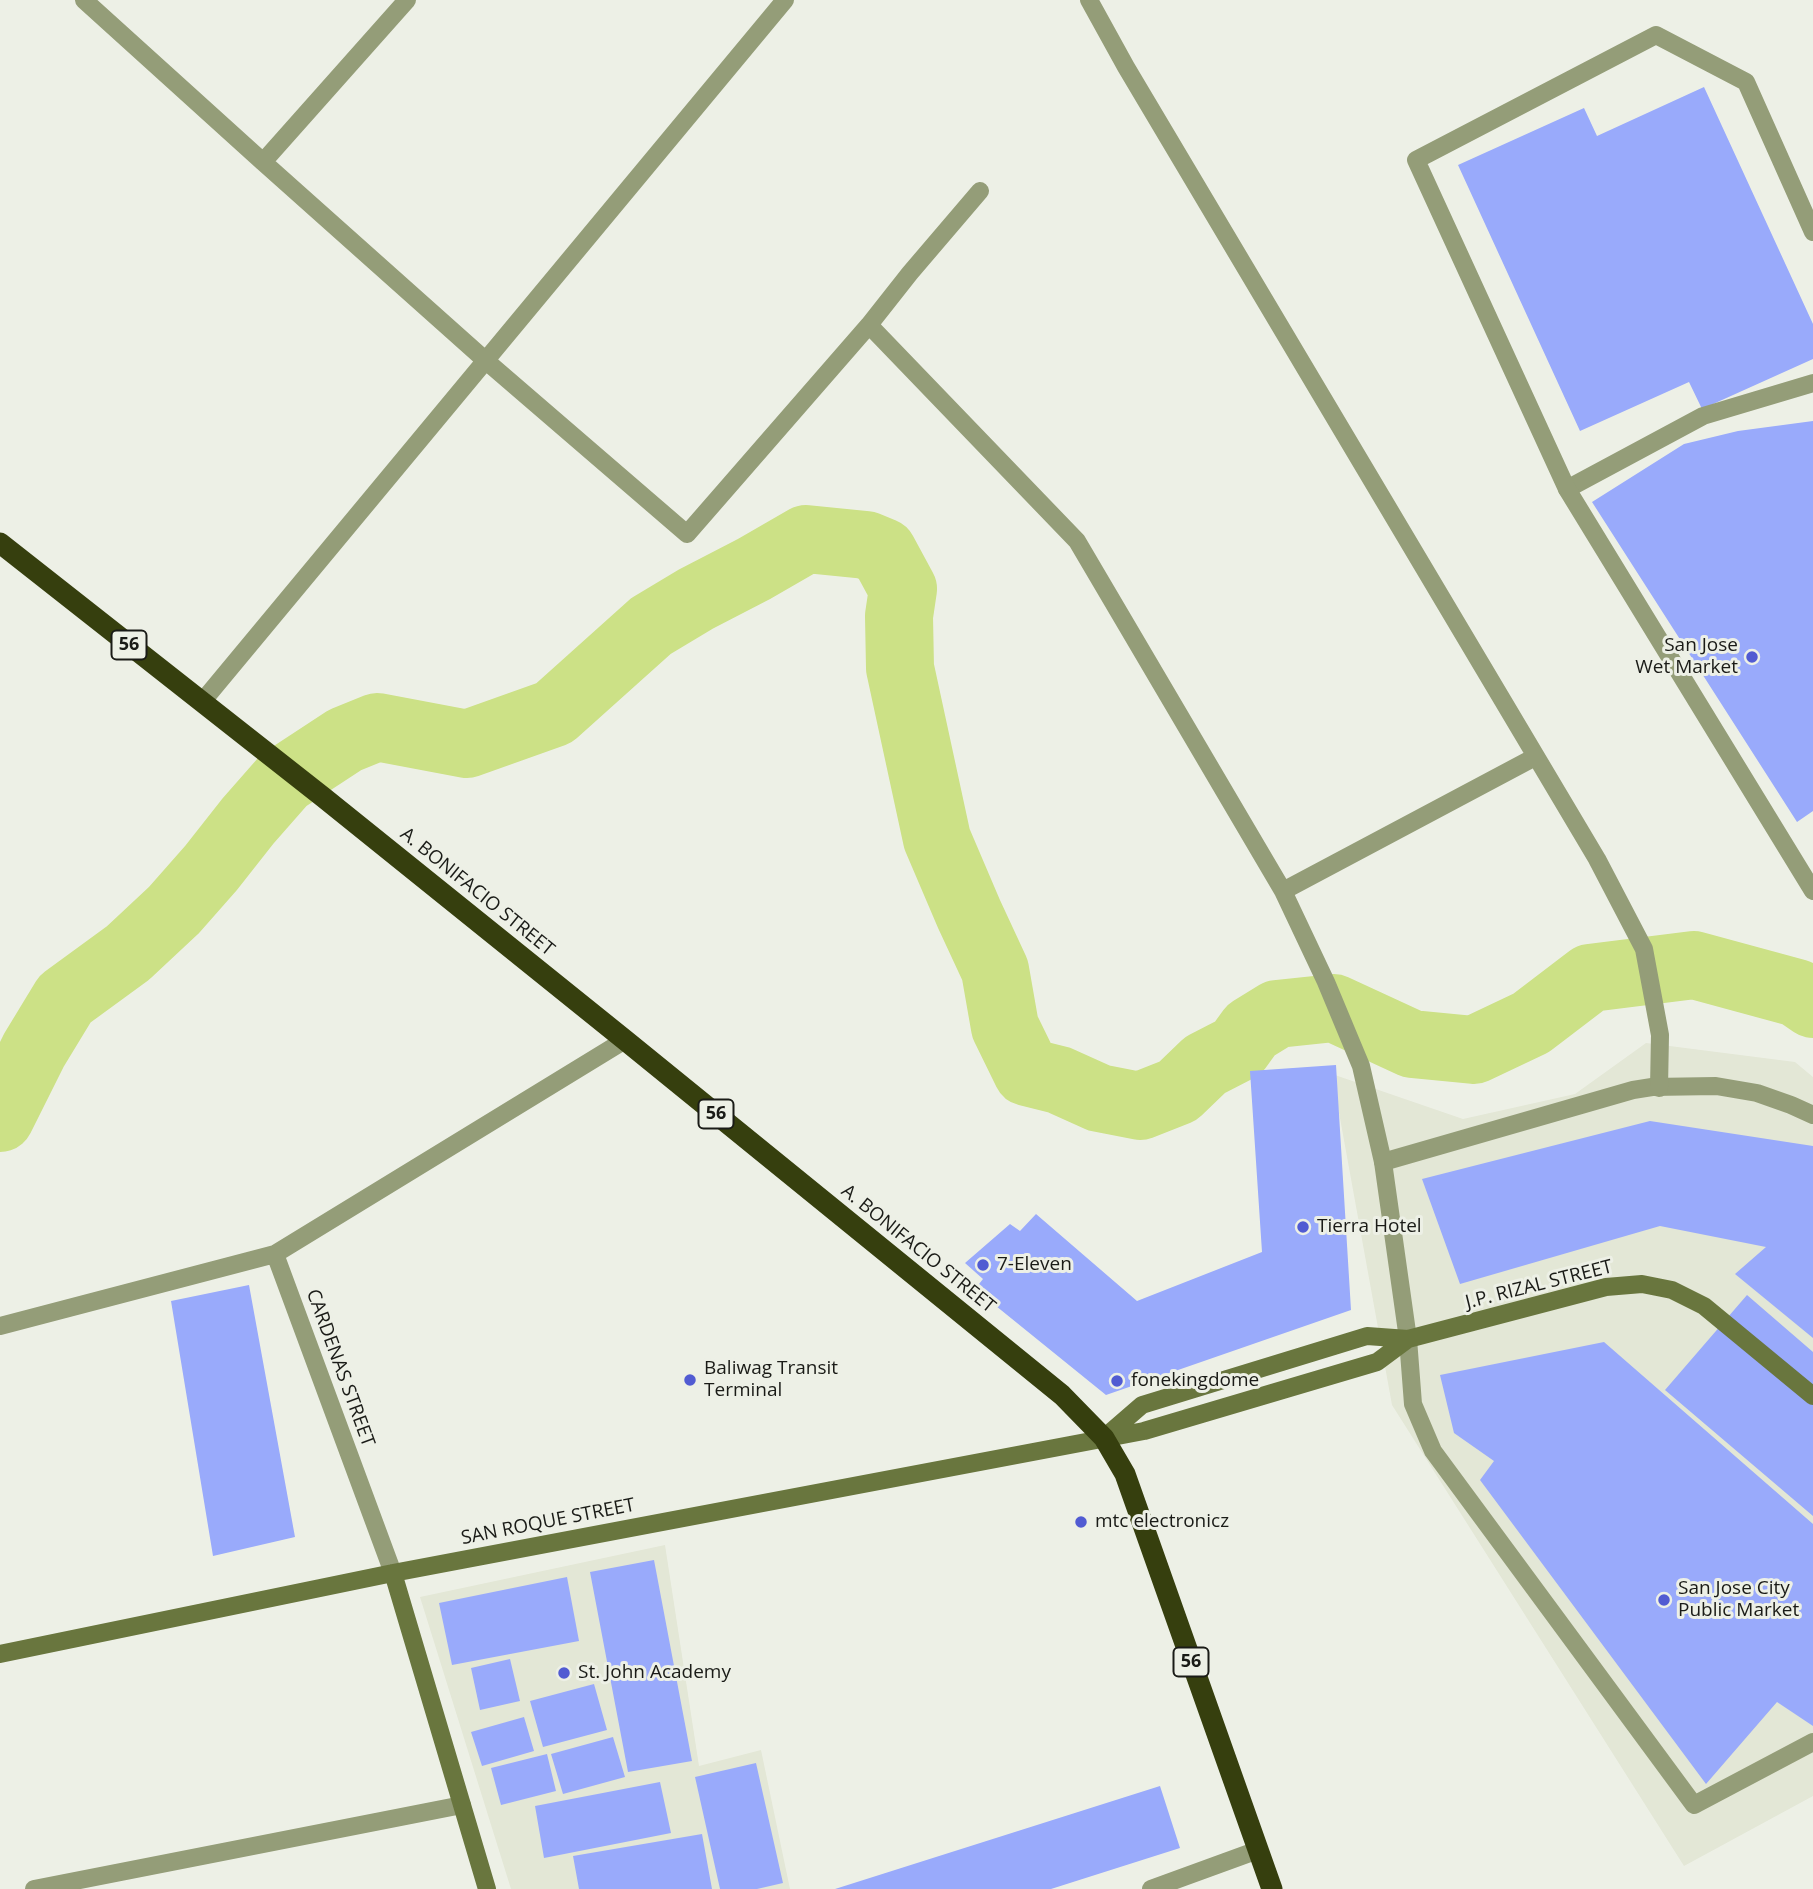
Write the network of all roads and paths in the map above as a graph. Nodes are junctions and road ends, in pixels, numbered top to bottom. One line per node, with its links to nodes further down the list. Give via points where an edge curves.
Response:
1 (84, 0): 5 (street)
2 (407, 0): 5 (street)
3 (785, 0): 9 (street)
4 (1089, 0): 14 (street)
5 (263, 162): 9 (street)
6 (980, 191): 8 (street)
7 (1813, 232): 11 (street, via 1746,82 1656,34 1416,160)
8 (869, 325): 9 (street, via 687,534); 15 (street, via 1077,541)
9 (485, 360): 13 (street)
10 (1813, 383): 11 (street, via 1703,416)
11 (1566, 489): 16 (street)
12 (0, 543): 13 (highway, 56)
13 (202, 702): 17 (highway, A. BONIFACIO STREET / 56)
14 (1535, 757): 15 (street); 18 (street, via 1597,859 1644,949 1658,1021)
15 (1283, 891): 20 (street, via 1362,1066)
16 (1813, 891)
17 (625, 1040): 21 (street); 25 (highway, A. BONIFACIO STREET / 56, via 1062,1395)
18 (1660, 1088): 19 (street, via 1716,1086 1757,1093); 20 (street, via 1633,1090)
19 (1813, 1115)
20 (1383, 1162): 23 (street)
21 (275, 1254): 22 (street); 26 (street, CARDENAS STREET)
22 (0, 1326)
23 (1408, 1339): 24 (street, J.P. RIZAL STREET, via 1606,1287 1642,1284 1672,1290 1704,1306); 25 (street, J.P. RIZAL STREET, via 1377,1362 1144,1432); 25 (street, J.P. RIZAL STREET, via 1367,1336 1142,1405); 28 (street, via 1413,1404 1433,1451 1694,1805)
24 (1813, 1396)
25 (1104, 1437): 26 (street, SAN ROQUE STREET); 30 (highway, A. BONIFACIO STREET / 56, via 1125,1474)
26 (393, 1573): 27 (street, SAN ROQUE STREET); 29 (street, CARDENAS STREET)
27 (0, 1654)
28 (1813, 1742)
29 (462, 1805): 31 (street); 32 (street, CARDENAS STREET)
30 (1258, 1850): 33 (street); 34 (highway, A. BONIFACIO STREET / 56)
31 (34, 1889)
32 (487, 1889)
33 (1151, 1889)
34 (1272, 1889)

